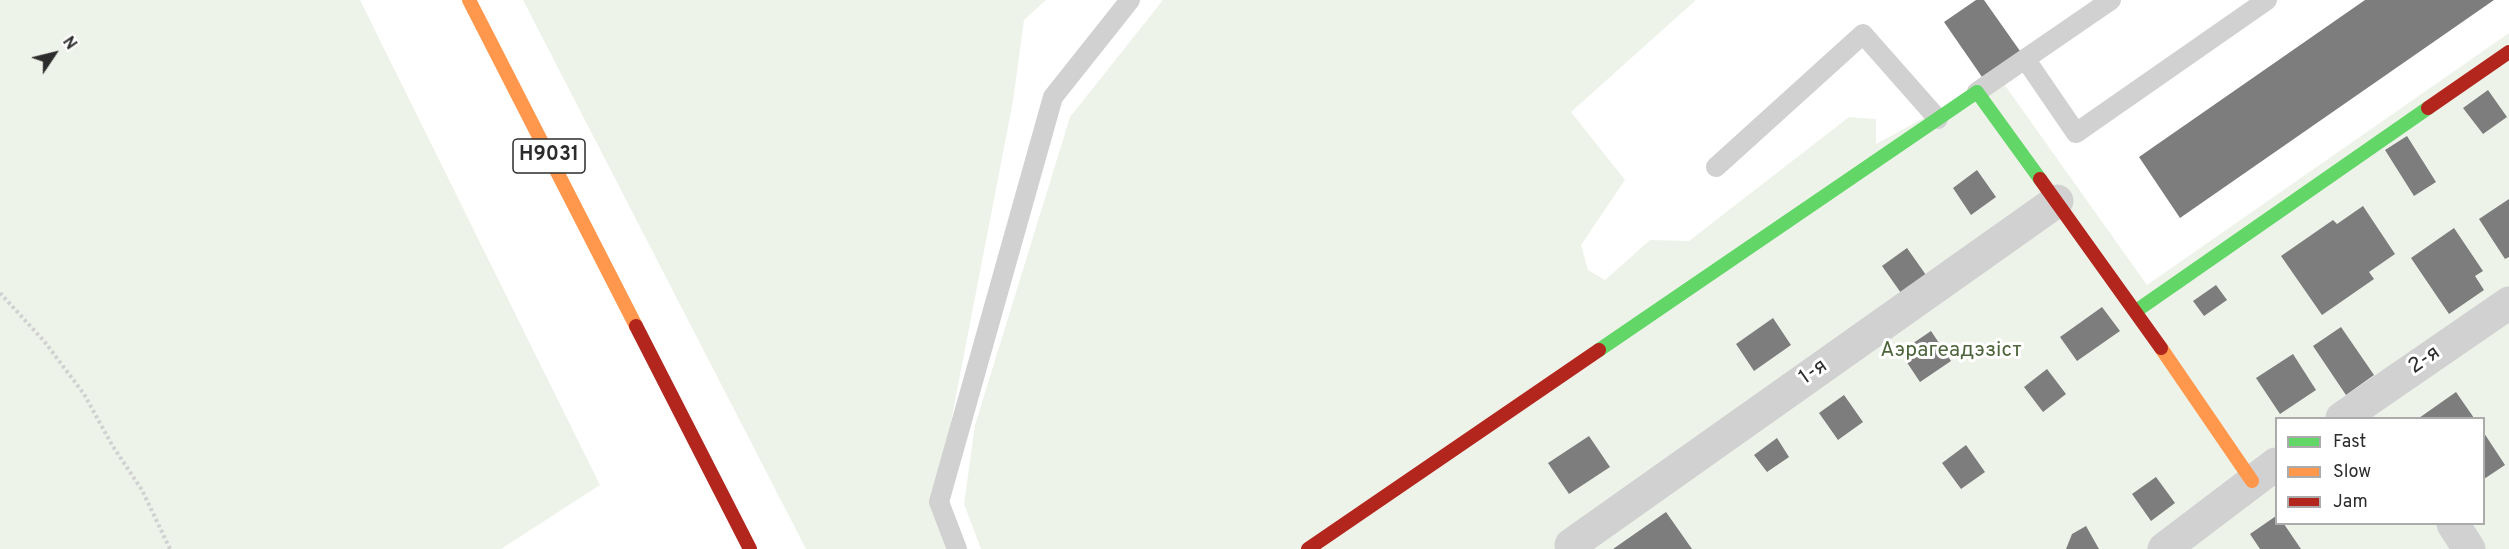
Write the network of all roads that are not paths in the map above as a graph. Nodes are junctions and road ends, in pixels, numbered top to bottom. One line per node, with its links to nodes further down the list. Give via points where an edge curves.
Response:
1 (469, 0): 18 (street, Н9031)
2 (1130, 0): 19 (lane, via 1053,97 939,502)
3 (2267, 0): 6 (lane, via 2076,133)
4 (2103, 2): 6 (lane)
5 (2509, 52): 12 (street)
6 (2026, 60): 7 (lane)
7 (1977, 92): 8 (street); 10 (street)
8 (1938, 119): 9 (lane, via 1863,34); 20 (street)
9 (1716, 166)
10 (2057, 201): 12 (street); 17 (street, 1-я)
11 (2509, 303): 13 (street, 2-я)
12 (2136, 311): 15 (street)
13 (2381, 407): 14 (street, 2-я)
14 (2346, 417)
15 (2264, 473): 21 (street)
16 (2454, 525): 22 (street)
17 (1570, 545)
18 (750, 549)
19 (957, 549)
20 (1308, 549)
21 (2164, 549)
22 (2469, 549)

